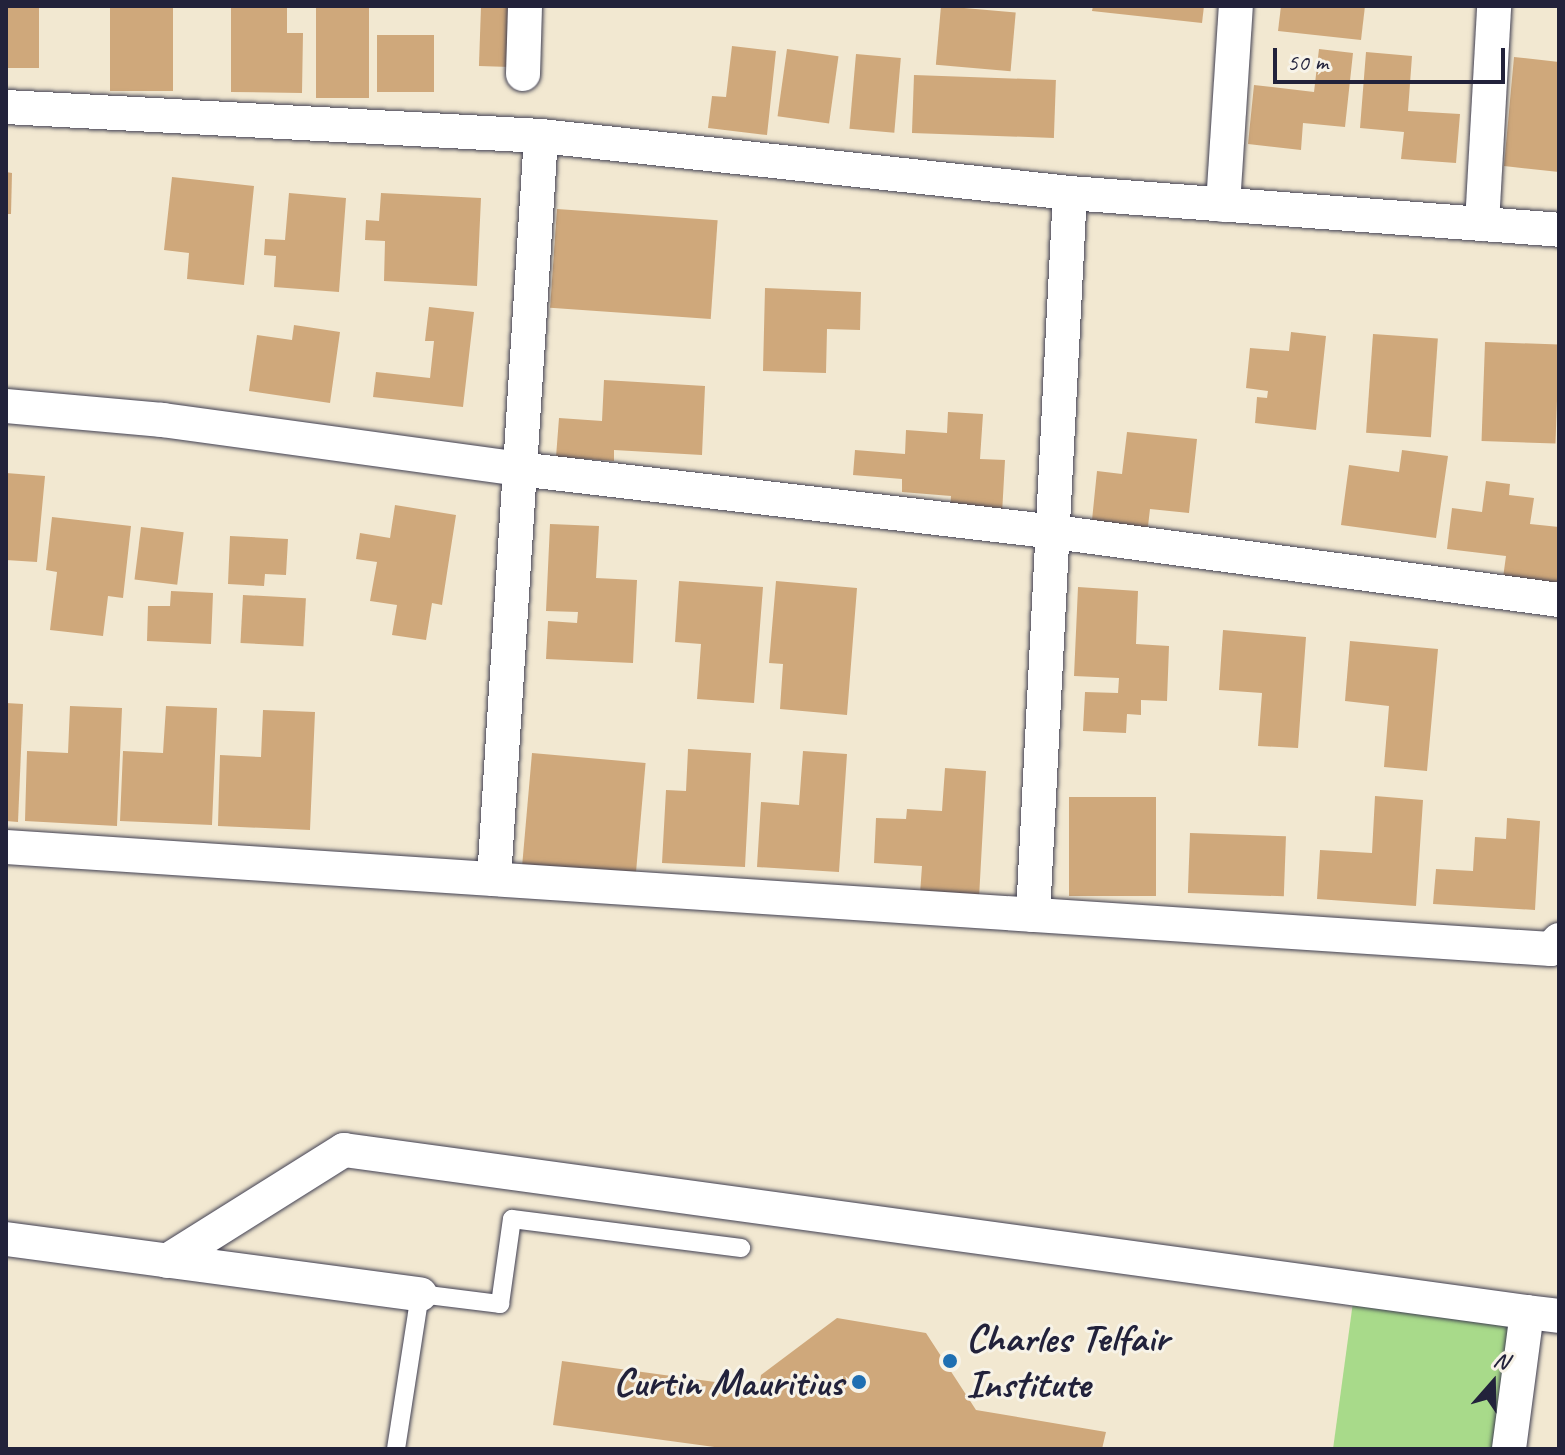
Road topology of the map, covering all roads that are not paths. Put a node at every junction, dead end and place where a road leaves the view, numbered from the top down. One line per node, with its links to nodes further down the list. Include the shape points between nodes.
1 (525, 6): 4 (street)
2 (1236, 6): 8 (street)
3 (1494, 6): 9 (street)
4 (523, 74)
5 (6, 107): 6 (street)
6 (541, 136): 7 (street); 12 (street)
7 (1070, 193): 8 (street); 13 (street)
8 (1223, 205): 9 (street)
9 (1482, 224): 10 (street)
10 (1559, 230)
11 (6, 406): 12 (street, via 162,420)
12 (519, 469): 13 (street); 16 (street)
13 (1055, 532): 14 (street); 17 (street)
14 (1559, 600)
15 (6, 847): 16 (street)
16 (494, 879): 17 (street)
17 (1033, 915): 18 (street, via 1551,949)
18 (1559, 940)
19 (6, 1239): 21 (street)
20 (741, 1248): 22 (lane, via 512,1219 500,1304)
21 (167, 1261): 22 (street); 23 (street, via 344,1150)
22 (420, 1294): 24 (lane)
23 (1543, 1314): 25 (street)
24 (396, 1449)
25 (1509, 1449)

